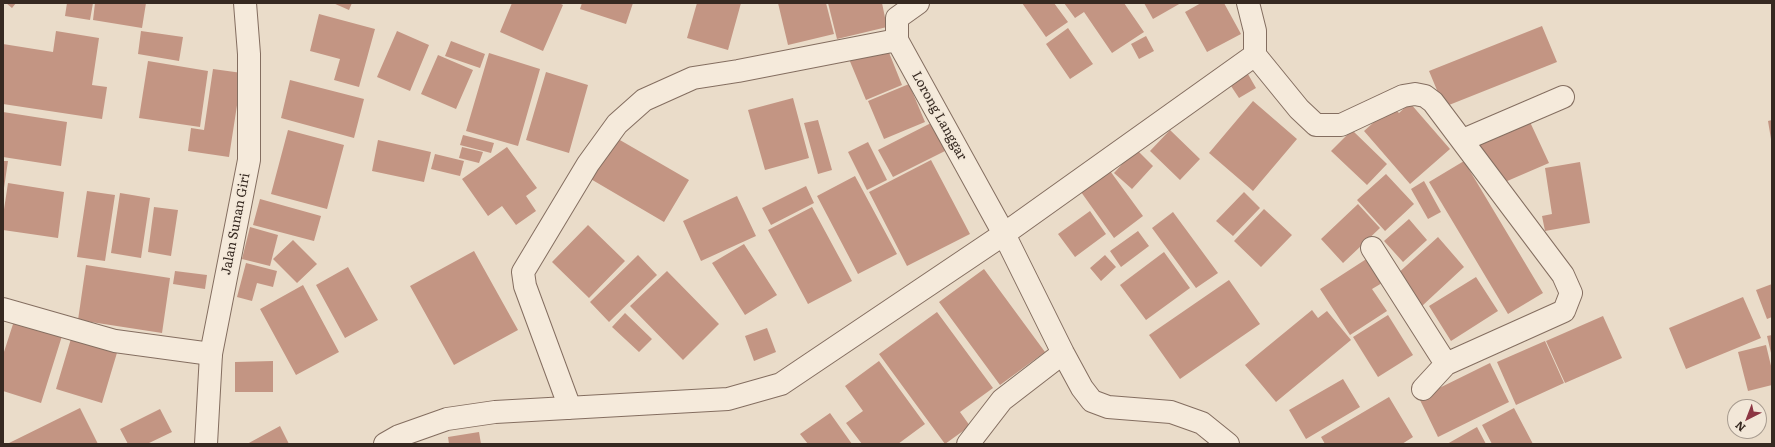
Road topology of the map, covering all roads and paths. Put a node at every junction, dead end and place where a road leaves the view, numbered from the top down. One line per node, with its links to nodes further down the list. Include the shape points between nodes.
1 (245, 3): 12 (street, Jalan Sunan Giri, via 249,54 249,160)
2 (918, 3): 4 (street, Lorong Langgar, via 897,18)
3 (1248, 3): 5 (street, via 1255,31)
4 (897, 40): 8 (street, Lorong Langgar); 15 (street, via 693,78 644,100 617,124 588,164 523,272 525,286)
5 (1255, 56): 7 (street, via 1299,109 1316,125 1342,125 1403,96 1415,94 1425,96 1434,102); 8 (street)
6 (1563, 97): 7 (street)
7 (1463, 140): 13 (street, via 1564,275 1571,293 1564,311)
8 (1004, 234): 11 (street, Lorong Langgar); 15 (street, via 781,384 728,399)
9 (1372, 248): 13 (street)
10 (3, 309): 12 (street, via 115,341)
11 (1063, 353): 18 (street, via 1002,400); 19 (street, Lorong Langgar, via 1092,401 1108,407 1171,412 1202,423)
12 (211, 354): 16 (street, Jalan Sunan Giri)
13 (1446, 364): 14 (street)
14 (1423, 389)
15 (570, 408): 17 (street, via 495,412 447,419 399,436)
16 (206, 444)
17 (385, 444)
18 (968, 444)
19 (1228, 444)

